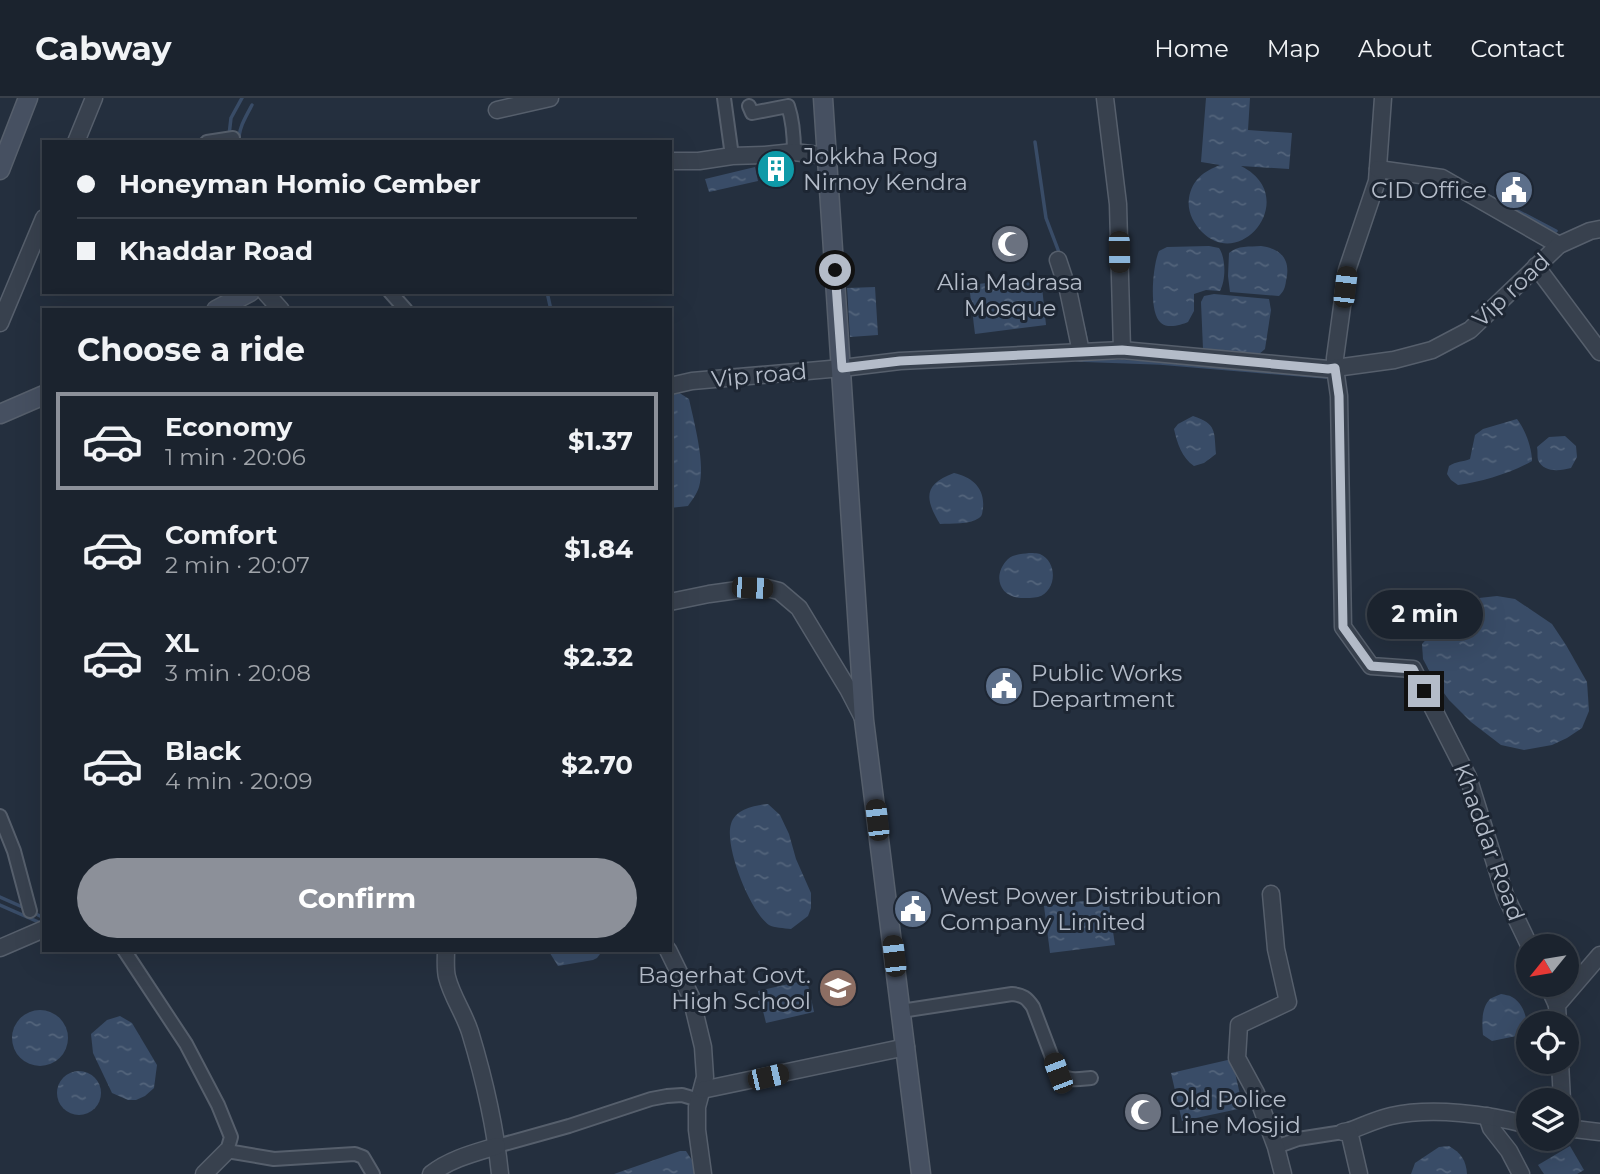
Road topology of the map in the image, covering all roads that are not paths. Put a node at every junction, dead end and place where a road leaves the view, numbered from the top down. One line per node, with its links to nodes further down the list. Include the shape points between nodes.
1 (27, 98): 18 (main road)
2 (94, 98): 11 (street)
3 (550, 98): 9 (street)
4 (724, 98): 14 (street)
5 (823, 98): 15 (main road)
6 (1105, 98): 31 (street, via 1118,204)
7 (1383, 98): 17 (street, Khaddar Road)
8 (749, 106): 13 (street, via 752,113 788,106)
9 (497, 110)
10 (233, 138): 12 (street)
11 (77, 140)
12 (220, 140)
13 (794, 152): 14 (street); 15 (street)
14 (732, 156): 16 (street)
15 (827, 156): 34 (main road)
16 (672, 161)
17 (1378, 169): 21 (street, via 1442,178); 35 (street, Khaddar Road, via 1347,270)
18 (0, 170)
19 (42, 223): 30 (street)
20 (1600, 229): 21 (street, Vip road)
21 (1559, 245): 23 (street, Vip road)
22 (1058, 260): 32 (street)
23 (1536, 267): 33 (street); 35 (street, Vip road, via 1470,330 1432,350)
24 (246, 294): 27 (main road)
25 (267, 294): 28 (street)
26 (392, 294): 29 (street)
27 (220, 308)
28 (279, 308)
29 (404, 308)
30 (0, 323)
31 (1122, 350): 32 (street, Vip road); 35 (street, Vip road)
32 (1081, 352): 34 (street, Vip road)
33 (1600, 352)
34 (842, 368): 36 (street, Vip road); 40 (main road)
35 (1335, 368): 45 (street, Khaddar Road, via 1343,627 1371,666 1413,669 1468,777 1505,895)
36 (672, 386)
37 (42, 396): 38 (main road)
38 (0, 414)
39 (672, 602): 40 (street, via 752,588 779,592 799,608)
40 (864, 720): 53 (main road)
41 (0, 816): 43 (street)
42 (1271, 894): 64 (street, via 1276,949 1288,1002 1239,1025 1237,1058)
43 (30, 911)
44 (42, 930): 46 (street)
45 (1524, 934)
46 (0, 948)
47 (125, 952): 65 (street, via 186,1044 218,1105 231,1137)
48 (446, 952): 63 (street, via 446,974 480,1064)
49 (669, 952): 57 (street, via 691,997 703,1047 705,1077)
50 (1600, 955): 52 (street)
51 (1554, 998): 52 (street)
52 (1557, 1005): 54 (street)
53 (901, 1011): 55 (main road); 56 (street, via 1021,995 1032,1007 1058,1073 1069,1080)
54 (1557, 1011)
55 (906, 1047): 57 (street); 71 (main road)
56 (1091, 1078)
57 (700, 1095): 63 (street, via 651,1099); 70 (street, via 697,1130)
58 (1487, 1116): 59 (street); 61 (street, via 1414,1112); 74 (street)
59 (1516, 1122)
60 (1579, 1130): 62 (street)
61 (1346, 1131): 64 (street); 73 (street)
62 (1600, 1132)
63 (497, 1146): 68 (street, via 460,1157); 69 (street)
64 (1276, 1147): 72 (street)
65 (227, 1151): 66 (street); 67 (street, via 274,1159 355,1154 363,1157)
66 (204, 1174)
67 (373, 1174)
68 (431, 1174)
69 (499, 1174)
70 (703, 1174)
71 (921, 1174)
72 (1283, 1174)
73 (1359, 1174)
74 (1521, 1174)

